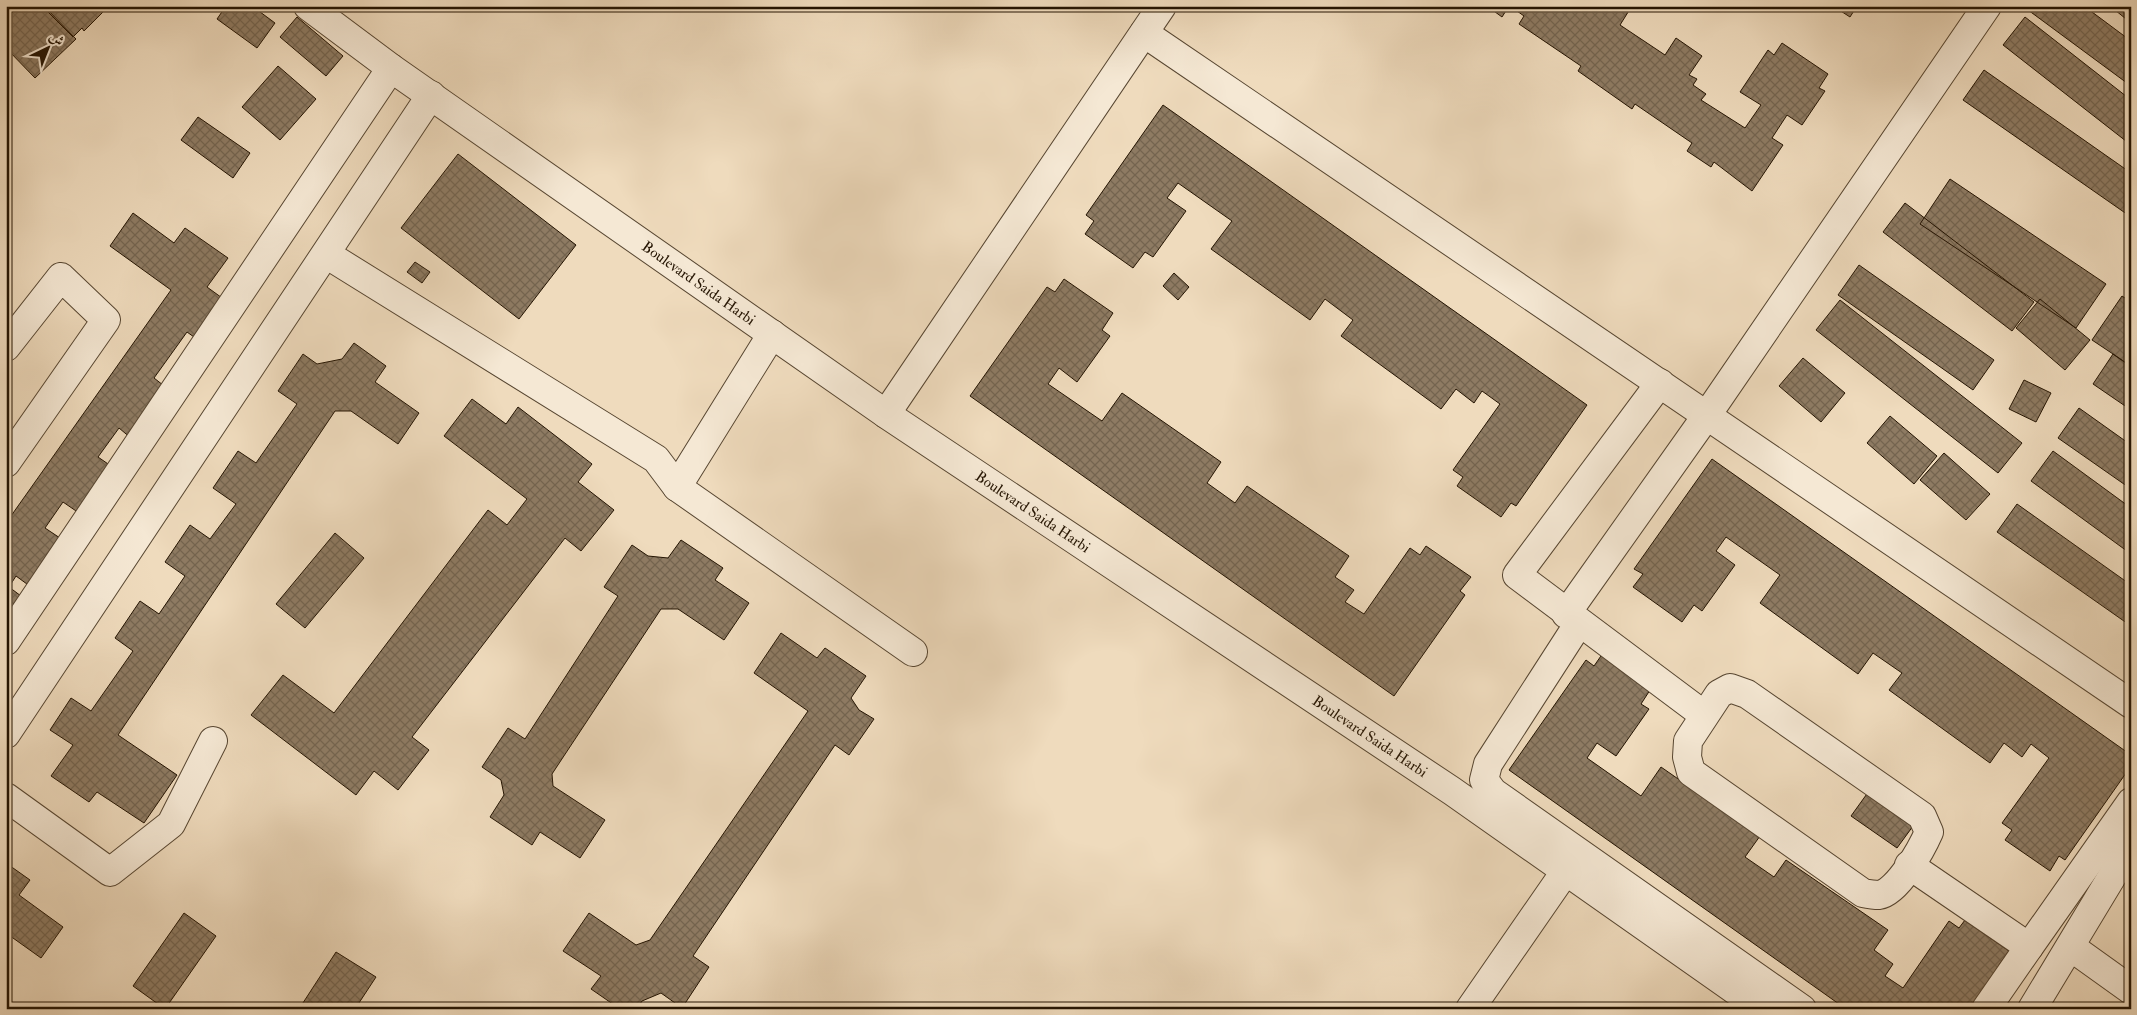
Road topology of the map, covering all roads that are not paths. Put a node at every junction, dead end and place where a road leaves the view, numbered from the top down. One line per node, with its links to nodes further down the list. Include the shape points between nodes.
1 (308, 6): 5 (street, Boulevard Saida Harbi)
2 (1162, 6): 4 (street)
3 (1987, 6): 12 (street)
4 (1144, 33): 10 (street); 11 (street)
5 (391, 68): 6 (street, Boulevard Saida Harbi); 16 (street)
6 (431, 96): 7 (street); 8 (street, Boulevard Saida Harbi)
7 (326, 254): 14 (street, via 656,459); 20 (street)
8 (772, 334): 11 (street, Boulevard Saida Harbi); 14 (street)
9 (6, 347): 13 (street, via 60,277 106,320)
10 (1660, 383): 12 (street); 15 (street, via 1517,575)
11 (886, 414): 26 (street, Boulevard Saida Harbi)
12 (1707, 415): 15 (street); 18 (street)
13 (6, 463)
14 (677, 486): 17 (street)
15 (1573, 618): 19 (street); 32 (street, via 1488,764 1484,780 1493,792)
16 (6, 641)
17 (914, 652)
18 (2131, 704)
19 (1704, 715): 25 (street, via 1719,694 1730,688 1747,694 1922,816 1929,832); 25 (street, via 1688,740 1687,757 1691,772 1864,894 1880,895 1896,886)
20 (6, 734)
21 (213, 741): 22 (street, via 171,824 110,872)
22 (6, 797)
23 (2131, 802): 27 (street)
24 (2131, 845): 28 (street)
25 (1909, 865): 27 (street)
26 (1567, 869): 30 (street); 31 (street, Boulevard Saida Harbi)
27 (2029, 947): 33 (street)
28 (2071, 948): 29 (street); 34 (street)
29 (2131, 990)
30 (1470, 1009)
31 (1762, 1009)
32 (1802, 1009)
33 (1986, 1009)
34 (2032, 1009)

